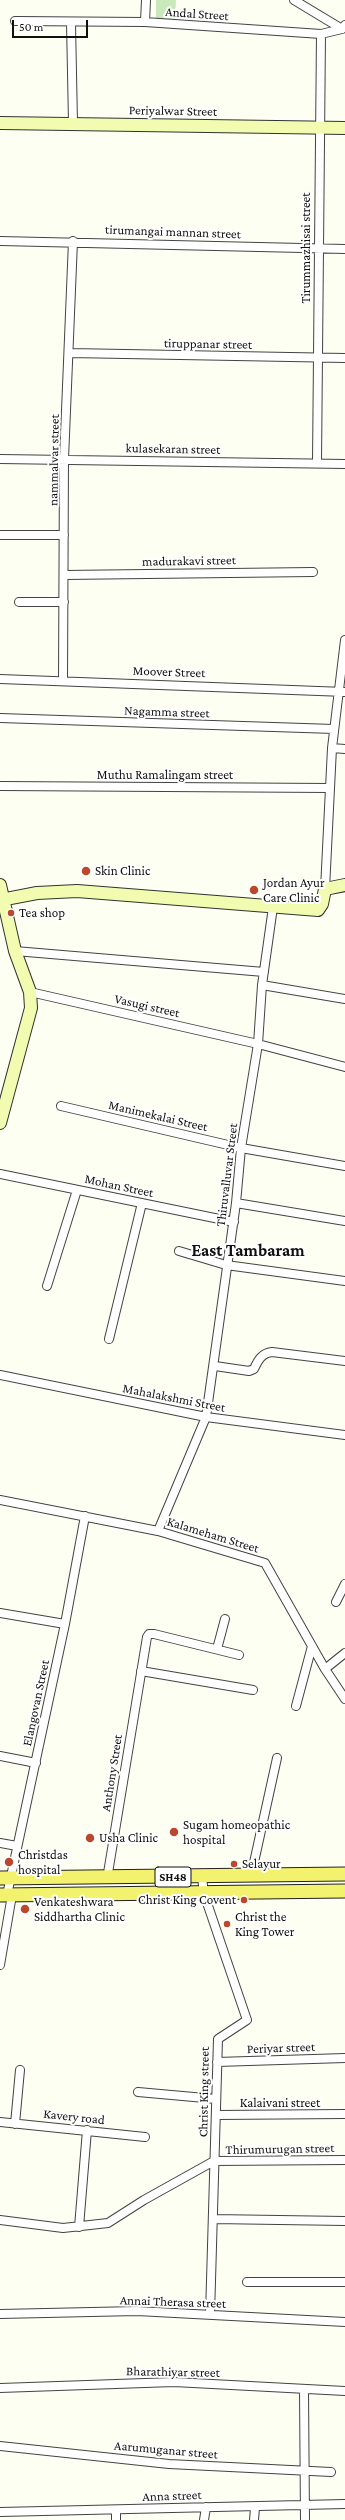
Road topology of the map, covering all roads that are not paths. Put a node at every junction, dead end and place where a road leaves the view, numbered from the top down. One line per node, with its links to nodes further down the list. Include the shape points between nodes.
1 (146, 0): 4 (street)
2 (294, 0): 6 (street)
3 (15, 21): 5 (street, Andal Street)
4 (145, 22): 5 (street, Andal Street); 7 (street, Andal Street)
5 (71, 23): 9 (street)
6 (343, 27): 7 (street, Andal Street)
7 (321, 34): 10 (street, Tirummazhisai street)
8 (0, 123): 9 (street, Periyalwar Street)
9 (73, 123): 10 (street, Periyalwar Street)
10 (319, 128): 11 (street, Periyalwar Street); 14 (street, Tirummazhisai street)
11 (345, 128)
12 (0, 241): 13 (street, tirumangai mannan street)
13 (73, 241): 14 (street, tirumangai mannan street); 16 (street, nammalvar street)
14 (317, 249): 15 (street, tirumangai mannan street); 17 (street, Tirummazhisai street)
15 (345, 249)
16 (70, 354): 17 (street, tiruppanar street); 20 (street, nammalvar street)
17 (319, 358): 18 (street, tiruppanar street); 21 (street, Tirummazhisai street)
18 (345, 358)
19 (0, 459): 20 (street, kulasekaran street)
20 (64, 460): 21 (street, kulasekaran street); 24 (street, nammalvar street)
21 (317, 462): 22 (street, kulasekaran street)
22 (345, 464)
23 (1, 535): 24 (street)
24 (64, 535): 26 (street, nammalvar street)
25 (313, 572): 26 (street, madurakavi street)
26 (64, 575): 28 (street, nammalvar street)
27 (19, 602): 28 (street)
28 (64, 602): 31 (street, nammalvar street)
29 (345, 640): 32 (street)
30 (0, 679): 31 (street, Moover Street)
31 (63, 680): 32 (street, Moover Street)
32 (341, 692): 34 (street)
33 (0, 718): 34 (street, Nagamma street)
34 (334, 730): 35 (street)
35 (332, 748): 36 (street); 38 (street)
36 (345, 749)
37 (0, 786): 38 (street, Muthu Ramalingam street)
38 (330, 788): 41 (street)
39 (0, 884): 42 (street)
40 (345, 885): 41 (street)
41 (325, 889): 43 (street, via 318,910)
42 (2, 899): 43 (street, via 37,893 76,891); 44 (street)
43 (273, 907): 45 (street, Thiruvalluvar Street)
44 (15, 951): 45 (street); 47 (street)
45 (264, 972): 46 (street, Thiruvalluvar Street)
46 (262, 985): 48 (street); 49 (street, Thiruvalluvar Street)
47 (30, 992): 49 (street, Vasugi street); 52 (street, via 31,1008 27,1027)
48 (345, 999)
49 (258, 1044): 50 (street, Vasugi street); 53 (street, Thiruvalluvar Street)
50 (345, 1067)
51 (60, 1106): 53 (street, Manimekalai Street)
52 (0, 1123)
53 (241, 1148): 54 (street, Manimekalai Street); 57 (street, Thiruvalluvar Street)
54 (345, 1166)
55 (0, 1174): 56 (street, Mohan Street)
56 (77, 1190): 58 (street, Mohan Street); 64 (street)
57 (236, 1202): 59 (street); 60 (street, Thiruvalluvar Street)
58 (142, 1203): 60 (street, Mohan Street); 65 (street)
59 (345, 1221)
60 (234, 1222): 62 (street, Thiruvalluvar Street)
61 (179, 1251): 62 (street)
62 (226, 1265): 63 (street); 67 (street, Thiruvalluvar Street)
63 (345, 1281)
64 (47, 1286)
65 (109, 1339)
66 (345, 1361): 67 (street, via 272,1352 258,1359 254,1369 249,1371)
67 (215, 1366): 69 (street, Thiruvalluvar Street)
68 (0, 1375): 69 (street, Mahalakshmi Street)
69 (206, 1418): 70 (street, Mahalakshmi Street); 73 (street, Thiruvalluvar Street)
70 (345, 1435)
71 (0, 1500): 72 (street, Kalameham Street)
72 (85, 1516): 73 (street, Kalameham Street); 78 (street, Elangovan Street)
73 (158, 1531): 79 (street, Kalameham Street, via 265,1563)
74 (345, 1584): 75 (street)
75 (336, 1602)
76 (0, 1613): 78 (street)
77 (224, 1618): 80 (street)
78 (65, 1624): 90 (street, Elangovan Street)
79 (312, 1646): 83 (street, Kalameham Street); 87 (street)
80 (217, 1649): 82 (street); 84 (street, Anthony Street, via 152,1633 147,1637)
81 (345, 1653): 83 (street)
82 (239, 1655)
83 (325, 1669): 86 (street, Kalameham Street)
84 (141, 1670): 85 (street); 97 (street, Anthony Street)
85 (253, 1690)
86 (345, 1699)
87 (296, 1706)
88 (0, 1756): 90 (street)
89 (277, 1758): 94 (street)
90 (36, 1763): 92 (street, Elangovan Street)
91 (0, 1843): 92 (street)
92 (17, 1846): 96 (street, Elangovan Street)
93 (345, 1874): 94 (main road, SH48)
94 (251, 1876): 95 (main road, SH48)
95 (202, 1877): 97 (main road, SH48); 99 (street)
96 (5, 1878): 97 (main road, SH48); 100 (street, Elangovan Street)
97 (107, 1879)
98 (345, 1891): 99 (main road, SH48)
99 (204, 1894): 100 (main road, SH48); 103 (street, Christ King street, via 247,2020 218,2039)
100 (6, 1895): 101 (street, Elangovan Street)
101 (0, 1965)
102 (345, 2058): 103 (street, Periyar street)
103 (217, 2062): 106 (street, Christ King street)
104 (20, 2070): 110 (street)
105 (138, 2092): 106 (street)
106 (216, 2099): 108 (street, Christ King street)
107 (345, 2114): 108 (street, Kalaivani street)
108 (216, 2115): 114 (street, Christ King street)
109 (0, 2122): 110 (street, Kavery road)
110 (15, 2124): 111 (street, Kavery road)
111 (88, 2130): 112 (street, Kavery road); 118 (street)
112 (145, 2137)
113 (345, 2160): 114 (street, Thirumurugan street)
114 (214, 2161): 115 (street, Christ King street); 118 (street, via 108,2223)
115 (213, 2219): 117 (street); 122 (street, Christ King street)
116 (0, 2220): 118 (street, via 63,2228)
117 (345, 2221)
118 (79, 2227)
119 (247, 2282): 120 (street)
120 (345, 2282)
121 (0, 2314): 122 (street, Annai Therasa street, via 137,2311)
122 (210, 2315): 123 (street, Annai Therasa street)
123 (345, 2322)
124 (0, 2388): 125 (street, Bharathiyar street, via 174,2382)
125 (304, 2390): 126 (street, Bharathiyar street); 128 (street)
126 (345, 2391)
127 (0, 2446): 128 (street, Aarumuganar street, via 169,2464)
128 (304, 2470): 129 (street, Aarumuganar street); 131 (street)
129 (331, 2472)
130 (345, 2504): 131 (street, Anna street)
131 (305, 2505): 133 (street, Anna street); 141 (street)
132 (206, 2507): 133 (street, Anna street); 134 (street, Anna street); 139 (street)
133 (255, 2508): 140 (street)
134 (116, 2510): 135 (street, Anna street); 138 (street)
135 (35, 2511): 136 (street, Anna street); 137 (street)
136 (0, 2512)
137 (34, 2520)
138 (116, 2520)
139 (204, 2520)
140 (254, 2520)
141 (305, 2520)

